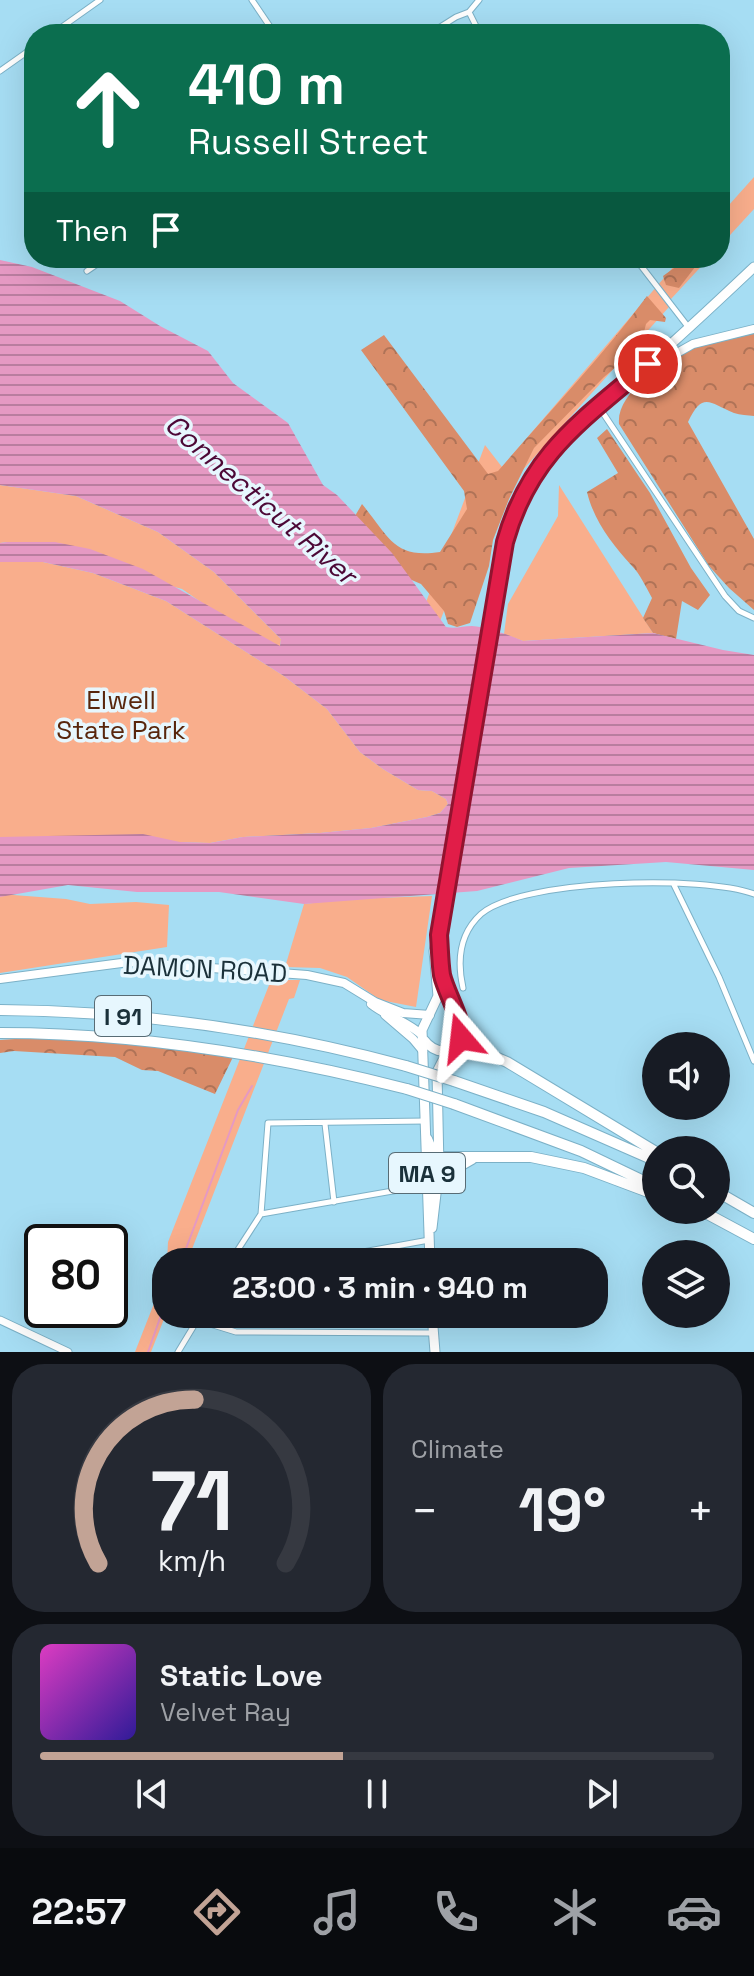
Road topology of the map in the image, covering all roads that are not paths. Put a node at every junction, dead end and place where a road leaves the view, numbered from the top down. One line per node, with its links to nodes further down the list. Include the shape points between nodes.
1 (100, 0): 5 (street)
2 (252, 0): 6 (street)
3 (479, 0): 4 (street)
4 (469, 12): 7 (street); 8 (street)
5 (66, 24)
6 (268, 24)
7 (444, 24)
8 (475, 24)
9 (24, 54): 10 (street)
10 (0, 71)
11 (754, 267): 15 (highway)
12 (91, 268): 14 (street)
13 (643, 268): 15 (street)
14 (87, 271)
15 (690, 329): 17 (highway)
16 (754, 329): 17 (main road, via 682,349)
17 (628, 382): 18 (highway)
18 (598, 406): 19 (street, via 725,596); 22 (highway, via 563,437 528,484 508,533)
19 (754, 618)
20 (674, 885): 21 (street, via 721,885); 24 (street, via 584,887 501,902 480,915 466,933 459,968); 35 (street)
21 (754, 894)
22 (439, 935): 28 (highway, via 433,959 438,996); 29 (highway, via 441,971)
23 (0, 979): 25 (main road, DAMON ROAD, via 157,962 322,977)
24 (463, 988)
25 (359, 993): 27 (main road, DAMON ROAD); 28 (main road, DAMON ROAD, via 403,1013)
26 (0, 1010): 40 (highway, I 91, bridge, via 122,1015 282,1037 454,1081 544,1112)
27 (382, 1012): 32 (main road, DAMON ROAD, via 406,1022); 34 (main road, DAMON ROAD)
28 (430, 1015): 29 (highway); 32 (highway)
29 (456, 1016): 30 (highway)
30 (462, 1028): 33 (highway); 39 (highway, via 474,1048 507,1062)
31 (0, 1033): 43 (highway, I 91, bridge, via 113,1037 276,1058 454,1104 581,1151)
32 (422, 1037): 33 (highway, via 435,1050); 34 (highway, MA 9)
33 (452, 1049): 42 (highway, MA 9, via 437,1072)
34 (423, 1051): 36 (highway, MA 9)
35 (754, 1061)
36 (427, 1121): 37 (street); 38 (highway, MA 9)
37 (325, 1124): 47 (street); 49 (street, via 268,1123)
38 (427, 1139): 42 (highway); 44 (highway, MA 9)
39 (642, 1144)
40 (642, 1155)
41 (480, 1156): 42 (highway); 44 (highway, via 455,1167); 45 (highway, via 568,1164)
42 (439, 1157): 44 (highway, MA 9)
43 (642, 1180)
44 (433, 1187): 47 (street); 54 (highway, MA 9)
45 (642, 1189)
46 (730, 1199): 48 (highway)
47 (334, 1202): 49 (street)
48 (754, 1213)
49 (261, 1214): 55 (street)
50 (723, 1224): 52 (highway)
51 (727, 1224): 52 (highway)
52 (743, 1232): 53 (highway)
53 (754, 1239)
54 (430, 1240): 56 (street); 57 (highway, MA 9)
55 (239, 1248)
56 (386, 1248)
57 (430, 1248)
58 (0, 1320): 63 (street)
59 (192, 1328): 64 (street)
60 (226, 1328): 62 (street)
61 (433, 1328): 62 (highway)
62 (433, 1333): 65 (highway)
63 (68, 1352)
64 (178, 1352)
65 (435, 1352)

